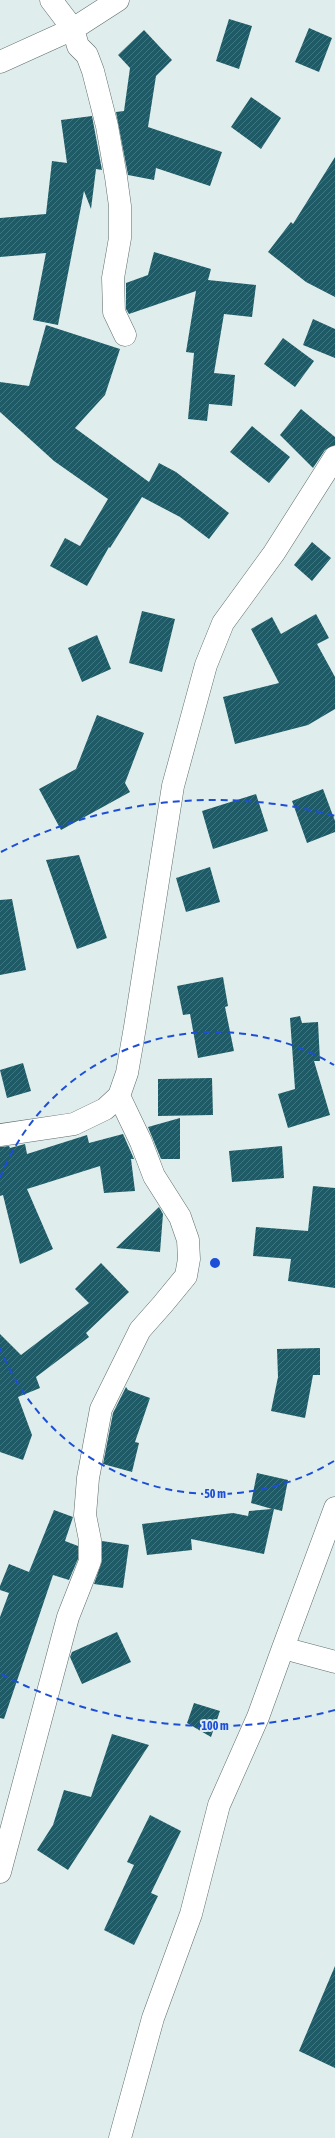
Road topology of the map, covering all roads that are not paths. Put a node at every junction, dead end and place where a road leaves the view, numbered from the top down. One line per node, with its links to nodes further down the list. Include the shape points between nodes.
1 (51, 0): 3 (street)
2 (118, 0): 3 (street)
3 (73, 29): 4 (street); 5 (street, via 78,46 87,55 93,71 116,177 120,206 120,238 113,278 114,312)
4 (0, 62)
5 (125, 335)
6 (335, 456): 7 (street, via 274,553 223,623 206,665 173,786 135,1027 127,1072)
7 (119, 1096): 8 (street, via 105,1109 74,1124); 12 (street, via 154,1176 180,1217 188,1240 189,1259 186,1276 140,1330 101,1409 88,1478 85,1515 90,1540 90,1561 68,1617)
8 (0, 1136)
9 (335, 1508): 10 (street)
10 (283, 1648): 11 (street); 13 (street, via 258,1717 219,1805 191,1914 153,2018)
11 (335, 1662)
12 (0, 1872)
13 (120, 2138)

